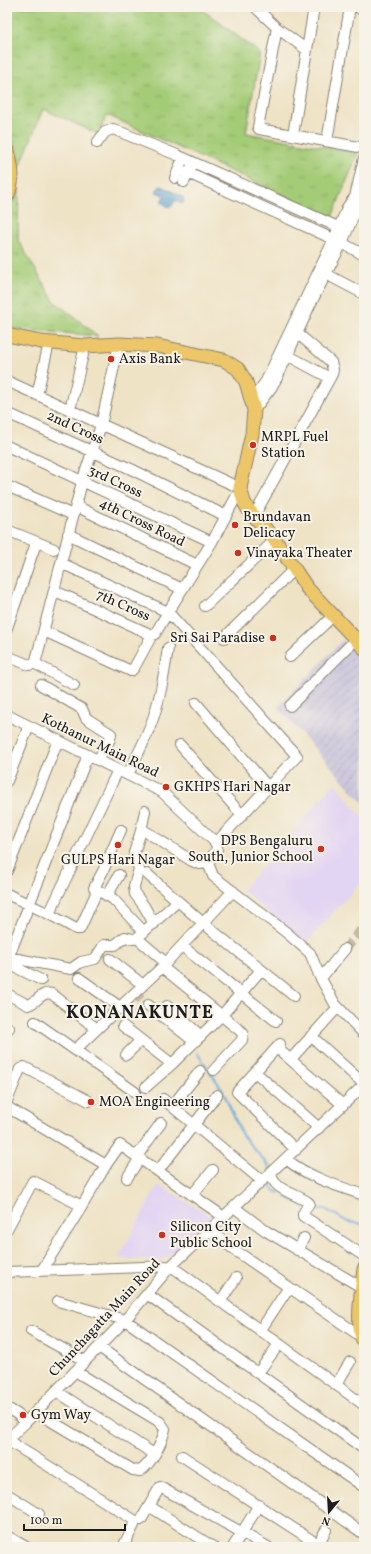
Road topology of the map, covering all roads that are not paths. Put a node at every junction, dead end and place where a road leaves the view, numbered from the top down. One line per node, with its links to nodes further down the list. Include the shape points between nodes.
1 (255, 7): 7 (street)
2 (304, 7): 5 (street)
3 (350, 7): 11 (street)
4 (358, 7): 6 (street)
5 (313, 11): 8 (street)
6 (364, 12)
7 (276, 28): 8 (street); 9 (street, via 258,127 260,130)
8 (307, 50): 9 (street)
9 (293, 135): 11 (street)
10 (98, 141): 14 (street, via 105,132 113,129)
11 (327, 141): 13 (street)
12 (7, 147): 19 (main road, via 13,174)
13 (364, 148)
14 (184, 158): 16 (street); 18 (street)
15 (364, 158): 17 (street)
16 (194, 162): 18 (street); 21 (street)
17 (362, 175): 20 (street, via 355,197)
18 (182, 176): 22 (street)
19 (7, 198)
20 (356, 210): 21 (street)
21 (343, 229): 22 (street)
22 (338, 241): 23 (street); 24 (street); 36 (street)
23 (364, 255)
24 (326, 274): 25 (street); 26 (street)
25 (364, 294)
26 (297, 333): 32 (street); 33 (street, via 331,362 333,370)
27 (7, 335): 29 (main road)
28 (7, 342): 29 (main road)
29 (45, 342): 31 (main road); 35 (street)
30 (119, 344): 31 (main road); 36 (main road, via 157,346 224,360 238,369 246,382); 39 (street)
31 (85, 346): 37 (street)
32 (287, 355): 33 (street); 36 (street, via 271,388)
33 (330, 378): 47 (street)
34 (7, 381): 35 (street)
35 (37, 395): 37 (street)
36 (253, 405): 44 (main road, via 252,434)
37 (70, 410): 39 (street)
38 (7, 413): 41 (street, 2nd Cross)
39 (101, 425): 41 (street); 44 (street)
40 (7, 446): 42 (street, 3rd Cross)
41 (92, 452): 42 (street); 46 (street, 2nd Cross)
42 (82, 482): 45 (street); 51 (street, 3rd Cross)
43 (7, 486): 45 (street, 4th Cross Road)
44 (241, 490): 46 (street, 7th Cross); 47 (main road, via 244,502)
45 (74, 511): 49 (street); 55 (street, 4th Cross Road)
46 (226, 516): 51 (street, 7th Cross)
47 (254, 516): 50 (main road)
48 (7, 530): 52 (street)
49 (68, 534): 54 (street); 57 (street)
50 (275, 540): 56 (main road); 59 (street)
51 (212, 542): 55 (street, 7th Cross)
52 (36, 543): 53 (street); 62 (street)
53 (54, 549)
54 (61, 564): 58 (street); 60 (street)
55 (197, 565): 57 (street, 7th Cross)
56 (294, 569): 61 (main road, via 307,588); 65 (street)
57 (182, 590): 60 (street, 7th Cross)
58 (55, 591): 63 (street); 64 (street, 7th Cross)
59 (205, 606)
60 (168, 612): 64 (street, 7th Cross); 84 (street, via 296,754 297,756)
61 (333, 616): 66 (main road); 69 (street)
62 (7, 628)
63 (44, 631): 64 (street, via 131,671); 70 (street)
64 (152, 635)
65 (224, 638)
66 (359, 644): 74 (street)
67 (168, 648): 82 (street, via 152,723)
68 (7, 656): 70 (street, via 29,665)
69 (290, 657)
70 (34, 663): 72 (street)
71 (41, 685): 80 (street, via 82,709 86,718 111,734)
72 (74, 685)
73 (196, 703): 84 (street)
74 (290, 706)
75 (7, 715): 76 (street, Kothanur Main Road)
76 (29, 726): 77 (street, Kothanur Main Road); 83 (street)
77 (58, 740): 79 (street, Kothanur Main Road); 91 (street)
78 (180, 745): 86 (street)
79 (88, 755): 80 (street, Kothanur Main Road); 99 (street)
80 (98, 760): 81 (street, Kothanur Main Road)
81 (118, 770): 82 (street, Kothanur Main Road); 100 (street)
82 (128, 775): 89 (street, Kothanur Main Road, via 162,792)
83 (7, 782)
84 (268, 787): 86 (street)
85 (145, 810): 88 (street)
86 (242, 815): 89 (street)
87 (122, 830): 94 (street, via 94,887)
88 (141, 831): 90 (street, via 145,831 192,861 199,864); 102 (street, via 134,852 138,869 134,886 138,899)
89 (216, 843): 90 (street, via 217,849)
90 (208, 863): 95 (street, via 213,876)
91 (7, 870)
92 (148, 874): 98 (street)
93 (119, 875): 97 (street)
94 (97, 891): 97 (street); 100 (street, via 80,929)
95 (233, 891): 101 (street); 111 (street, via 310,953)
96 (7, 894): 99 (street)
97 (107, 896): 103 (street, via 126,912)
98 (178, 901): 101 (street); 102 (street)
99 (30, 904): 100 (street); 107 (street)
100 (49, 914)
101 (203, 923): 104 (street); 109 (street)
102 (154, 924): 103 (street)
103 (141, 935): 107 (street, via 133,939 125,937 115,945 104,945 95,959 81,962 69,970); 108 (street)
104 (182, 946): 108 (street); 114 (street)
105 (345, 949): 111 (street)
106 (110, 959): 113 (street)
107 (7, 960): 112 (street)
108 (164, 965): 113 (street); 121 (street)
109 (261, 970): 114 (street); 116 (street)
110 (79, 978): 118 (street)
111 (321, 978): 120 (street)
112 (41, 980)
113 (143, 985): 118 (street)
114 (242, 993): 121 (street); 122 (street)
115 (7, 994): 125 (street, via 28,1005 48,992)
116 (294, 996)
117 (148, 1005): 128 (street)
118 (120, 1006): 125 (street)
119 (167, 1006): 128 (street)
120 (338, 1007): 126 (street); 127 (street)
121 (222, 1015): 128 (street); 134 (street, via 243,1033 243,1036)
122 (276, 1021)
123 (35, 1022): 130 (street)
124 (123, 1026): 129 (street)
125 (97, 1029): 130 (street)
126 (364, 1034)
127 (311, 1036): 132 (street); 137 (street)
128 (198, 1039): 133 (street)
129 (140, 1040): 131 (street); 133 (street)
130 (74, 1050): 139 (street)
131 (126, 1056)
132 (291, 1059): 136 (street, via 279,1046); 144 (street)
133 (172, 1064): 138 (street)
134 (214, 1070)
135 (200, 1071): 145 (street)
136 (255, 1072): 149 (street); 150 (street, via 237,1094)
137 (364, 1085): 144 (street, Chunchagatta Main Road)
138 (146, 1087)
139 (136, 1092)
140 (217, 1095): 148 (street)
141 (163, 1099): 145 (street)
142 (7, 1100): 143 (street, via 20,1069 24,1067)
143 (89, 1101)
144 (342, 1105): 149 (street, Chunchagatta Main Road)
145 (172, 1106): 148 (street)
146 (7, 1107): 153 (street)
147 (161, 1123): 151 (street)
148 (194, 1124): 155 (street); 156 (street)
149 (319, 1128): 150 (street, Chunchagatta Main Road)
150 (296, 1150): 152 (street, Chunchagatta Main Road)
151 (139, 1157): 153 (street, via 120,1146); 155 (street); 157 (street)
152 (286, 1159): 156 (street, Chunchagatta Main Road); 159 (street, via 319,1178)
153 (106, 1165): 160 (street)
154 (213, 1170): 158 (street)
155 (158, 1171): 158 (street)
156 (268, 1176): 161 (street, Chunchagatta Main Road); 167 (street, via 279,1186 308,1202 303,1216)
157 (127, 1178)
158 (192, 1195): 162 (street)
159 (364, 1195)
160 (82, 1206): 163 (street, via 33,1181); 170 (street)
161 (235, 1208): 162 (street, Chunchagatta Main Road); 166 (street)
162 (224, 1217): 164 (street, Chunchagatta Main Road)
163 (7, 1229)
164 (210, 1231): 168 (street, Chunchagatta Main Road); 173 (street)
165 (304, 1238): 166 (street)
166 (297, 1250): 174 (street)
167 (364, 1256)
168 (171, 1266): 170 (street); 175 (street, Chunchagatta Main Road); 177 (street)
169 (364, 1269): 174 (main road)
170 (42, 1270): 171 (street)
171 (7, 1272)
172 (236, 1278): 177 (street)
173 (289, 1287): 180 (street); 181 (street)
174 (362, 1287): 181 (main road, via 360,1327)
175 (148, 1294): 178 (street, Chunchagatta Main Road); 187 (street)
176 (58, 1301): 178 (street)
177 (220, 1302): 180 (street)
178 (125, 1320): 183 (street, Chunchagatta Main Road); 198 (street)
179 (32, 1331): 184 (street)
180 (260, 1331): 182 (street)
181 (363, 1340)
182 (279, 1344): 187 (street); 188 (street)
183 (99, 1347): 184 (street, Chunchagatta Main Road); 206 (street)
184 (85, 1361): 186 (street, Chunchagatta Main Road)
185 (350, 1362): 188 (street)
186 (75, 1371): 189 (street, Chunchagatta Main Road); 196 (street, via 160,1422 165,1429 164,1436)
187 (258, 1373): 195 (street)
188 (336, 1385): 190 (street)
189 (56, 1391): 192 (street, Chunchagatta Main Road); 196 (street)
190 (363, 1402)
191 (7, 1408): 193 (street)
192 (36, 1412): 193 (street, Chunchagatta Main Road); 196 (street, via 133,1470 140,1471 146,1467)
193 (26, 1422): 194 (street, Chunchagatta Main Road)
194 (7, 1440): 210 (street, via 134,1520)
195 (364, 1449)
196 (154, 1454)
197 (182, 1456): 200 (street)
198 (363, 1484)
199 (7, 1494): 202 (street)
200 (259, 1504): 205 (street); 208 (street, via 316,1542)
201 (149, 1506): 203 (street); 205 (street, via 160,1487); 211 (street)
202 (39, 1514)
203 (140, 1520)
204 (326, 1530): 208 (street)
205 (242, 1531): 212 (street); 213 (street)
206 (364, 1534)
207 (7, 1536): 209 (street)
208 (317, 1546)
209 (26, 1547)
210 (123, 1547)
211 (213, 1547)
212 (234, 1547)
213 (268, 1547)

